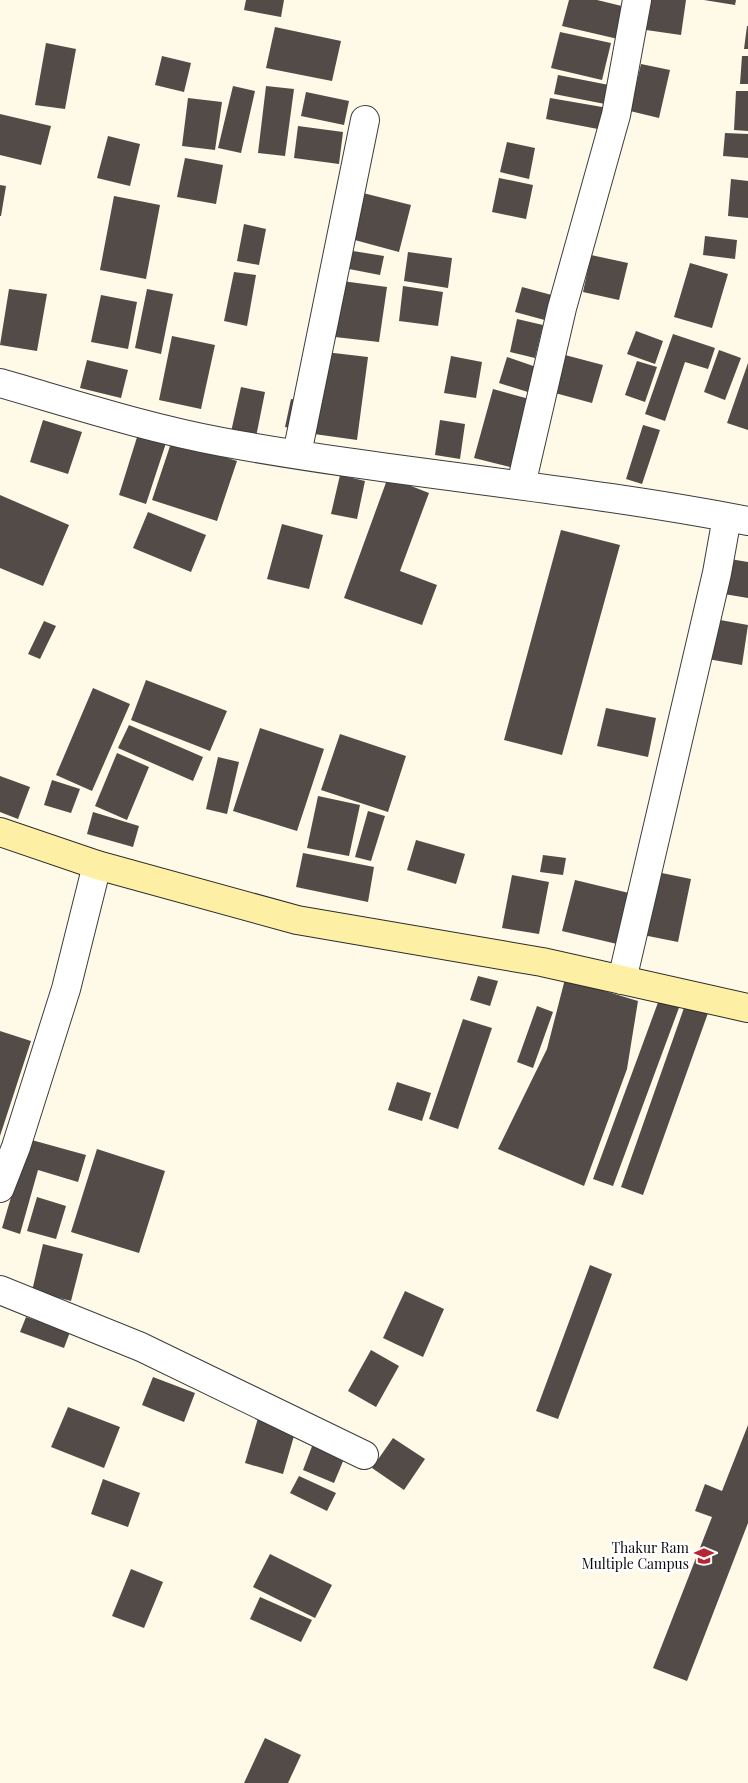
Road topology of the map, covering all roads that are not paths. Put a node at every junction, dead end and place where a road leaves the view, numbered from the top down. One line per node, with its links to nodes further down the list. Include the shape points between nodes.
1 (637, 0): 5 (street, via 616,115 562,308)
2 (365, 120): 4 (street)
3 (0, 383): 4 (street, via 220,442)
4 (297, 454): 5 (street)
5 (521, 485): 6 (street)
6 (738, 519): 9 (street, via 717,573)
7 (0, 832): 8 (street)
8 (97, 865): 9 (street, via 297,920 542,962); 11 (street, via 66,989)
9 (622, 980): 10 (street)
10 (748, 1008)
11 (0, 1188)
12 (0, 1290): 13 (street, via 141,1346)
13 (364, 1455)

